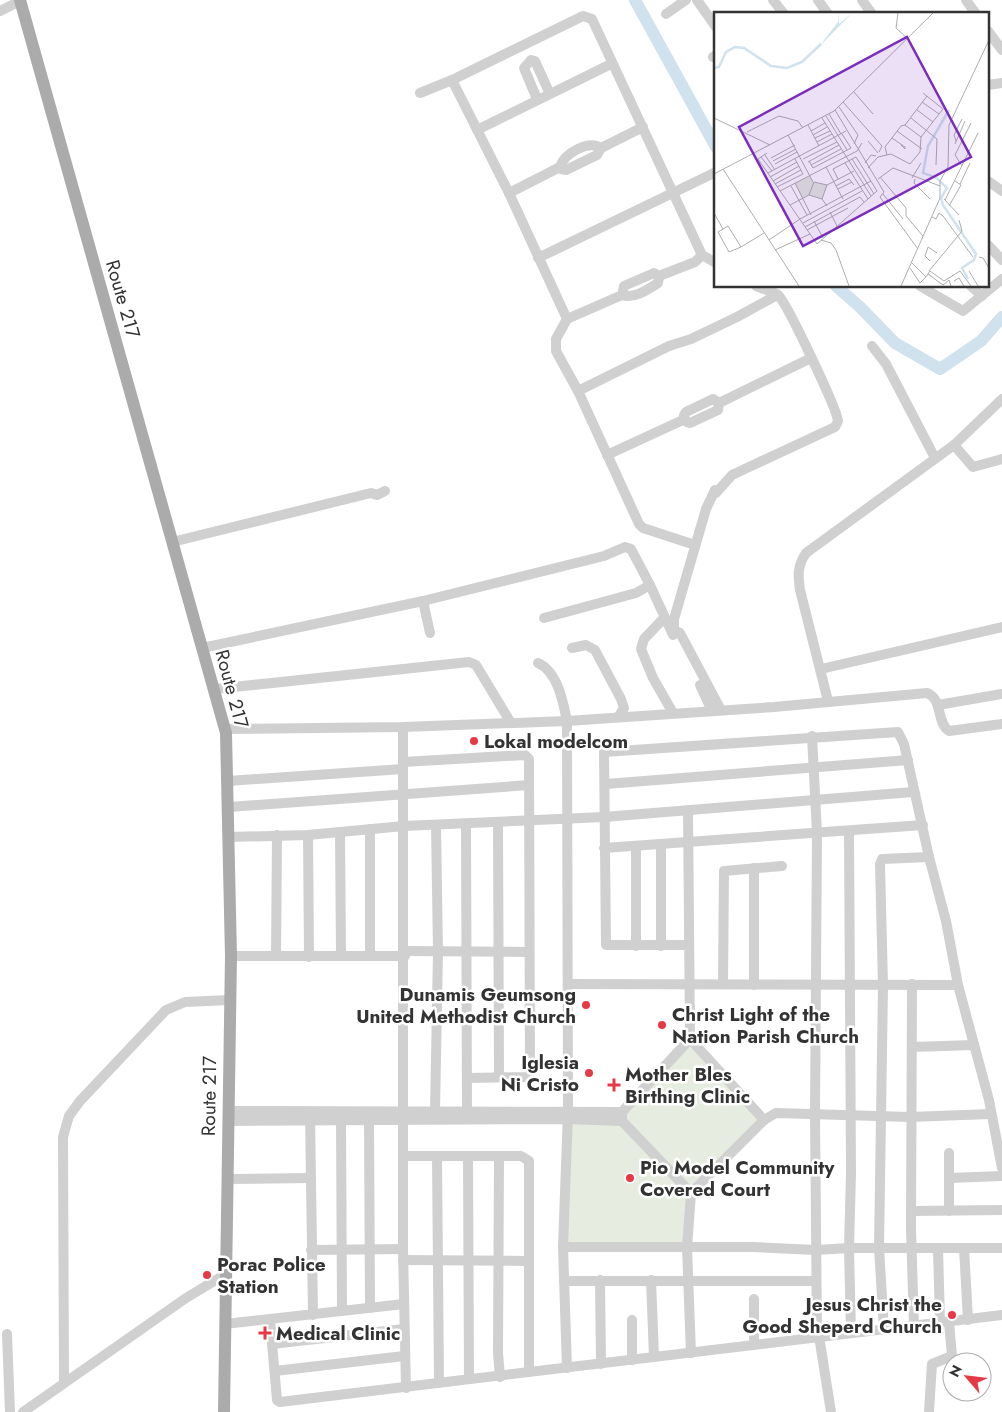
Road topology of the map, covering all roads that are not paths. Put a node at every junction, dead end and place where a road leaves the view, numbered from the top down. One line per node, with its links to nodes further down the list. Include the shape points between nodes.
1 (686, 0): 13 (street)
2 (697, 0): 14 (street)
3 (774, 0): 9 (street)
4 (818, 0): 10 (street)
5 (862, 0): 11 (street)
6 (966, 0): 12 (street)
7 (20, 1): 8 (street); 50 (main road, Route 217)
8 (0, 11)
9 (780, 12)
10 (827, 12)
11 (871, 12)
12 (975, 12)
13 (666, 14)
14 (714, 24)
15 (990, 34): 16 (street)
16 (1002, 50)
17 (611, 64): 18 (street, via 592,19 583,16); 20 (street); 22 (street)
18 (452, 80): 19 (street); 23 (street)
19 (420, 92)
20 (549, 92): 21 (street); 21 (street, via 535,61 531,60 524,68)
21 (537, 99): 23 (street)
22 (643, 127): 27 (street, via 600,148 588,144 565,157 560,167); 28 (street)
23 (477, 130): 27 (street)
24 (714, 173): 28 (street)
25 (990, 182): 26 (street)
26 (1002, 191)
27 (508, 192): 31 (street)
28 (673, 192): 30 (street); 31 (street)
29 (990, 247): 32 (street)
30 (702, 255): 33 (street); 40 (street, via 695,262 659,276 658,283 648,289 630,297 622,295)
31 (538, 258): 40 (street)
32 (1002, 260)
33 (714, 262)
34 (761, 288): 38 (street)
35 (923, 288): 39 (street, via 960,311 967,310)
36 (972, 288): 39 (street)
37 (989, 288): 39 (street)
38 (778, 295): 42 (street); 43 (street)
39 (982, 296)
40 (567, 319): 43 (street, via 556,339 556,350)
41 (872, 346): 47 (street, via 886,364)
42 (810, 358): 46 (street, via 719,403 718,410 690,423 684,419); 51 (street, via 838,415 835,427 728,479 716,493 715,490)
43 (578, 391): 46 (street)
44 (1002, 400): 45 (street)
45 (954, 445): 47 (street); 48 (street, via 973,467)
46 (607, 454): 51 (street, via 642,528)
47 (935, 458): 61 (street, via 806,553 800,562 797,574 800,590)
48 (1002, 459)
49 (385, 491): 50 (street)
50 (172, 542): 58 (main road, Route 217)
51 (695, 545): 66 (street, via 677,610 682,628 680,633)
52 (650, 585): 53 (street, via 631,549 625,547 604,556); 54 (street, via 636,593); 55 (street)
53 (423, 601): 57 (street); 58 (street)
54 (544, 618)
55 (664, 618): 66 (street); 67 (street, via 644,639 641,649 653,678)
56 (1002, 627): 61 (street)
57 (430, 633)
58 (202, 648): 62 (main road, Route 217)
59 (572, 648): 68 (street, via 586,645 595,650 621,699 624,708)
60 (538, 663): 69 (street, via 550,670)
61 (821, 669): 64 (street)
62 (215, 689): 70 (street, via 469,662 476,665); 73 (main road, Route 217)
63 (1002, 694): 65 (street)
64 (828, 701): 65 (street, via 927,693); 66 (street)
65 (938, 705): 71 (street, via 944,726 949,731)
66 (716, 711): 67 (street)
67 (674, 713): 68 (street)
68 (619, 716): 69 (street)
69 (567, 721): 70 (street); 87 (street)
70 (511, 723): 72 (street)
71 (1002, 724)
72 (404, 727): 73 (street); 76 (street)
73 (225, 729): 78 (main road, Route 217)
74 (812, 736): 75 (street, via 898,732); 77 (street); 79 (street, via 604,752)
75 (908, 760): 77 (street); 81 (street)
76 (403, 766): 78 (street); 80 (street, via 525,755 529,759); 82 (street)
77 (815, 766): 79 (street); 83 (street)
78 (228, 781): 84 (main road, Route 217)
79 (606, 784): 86 (street)
80 (529, 785): 82 (street); 88 (street)
81 (914, 792): 83 (street); 91 (street)
82 (403, 795): 84 (street); 92 (street)
83 (817, 800): 85 (street); 97 (street)
84 (229, 807): 100 (main road, Route 217)
85 (688, 810): 86 (street); 101 (street)
86 (604, 817): 87 (street); 103 (street)
87 (567, 819): 88 (street); 121 (street)
88 (528, 820): 89 (street); 114 (street)
89 (498, 822): 90 (street); 113 (street)
90 (466, 824): 93 (street); 111 (street)
91 (923, 825): 96 (street); 105 (street)
92 (404, 826): 93 (street); 94 (street); 115 (street)
93 (436, 826): 112 (street)
94 (370, 829): 95 (street); 119 (street)
95 (340, 832): 98 (street); 118 (street)
96 (849, 832): 97 (street); 124 (street)
97 (817, 833): 101 (street); 127 (street)
98 (308, 835): 99 (street); 120 (street)
99 (276, 836): 100 (street); 117 (street)
100 (230, 837): 116 (main road, Route 217)
101 (690, 842): 102 (street); 108 (street)
102 (660, 845): 104 (street); 110 (street)
103 (604, 848): 104 (street); 109 (street, via 606,943)
104 (636, 848): 109 (street)
105 (929, 857): 128 (street, via 882,860 880,864); 129 (street, via 946,920)
106 (782, 866): 107 (street)
107 (754, 868): 123 (street, via 724,871); 126 (street)
108 (689, 945): 110 (street); 122 (street)
109 (636, 946): 110 (street)
110 (661, 946)
111 (468, 951): 112 (street); 113 (street); 135 (street)
112 (438, 952): 115 (street); 136 (street)
113 (499, 952): 114 (street); 134 (street)
114 (529, 952): 134 (street, via 530,1076)
115 (405, 954): 119 (street); 142 (street)
116 (230, 956): 117 (street); 130 (main road, Route 217)
117 (276, 956): 120 (street)
118 (341, 956): 119 (street); 120 (street)
119 (370, 956)
120 (309, 957)
121 (568, 984): 122 (street); 143 (street)
122 (688, 984): 123 (street); 131 (street)
123 (723, 984): 126 (street)
124 (850, 984): 127 (street); 128 (street); 139 (street)
125 (912, 984): 128 (street); 129 (street); 133 (street)
126 (754, 985): 127 (street)
127 (816, 985): 138 (street)
128 (883, 985): 144 (street)
129 (958, 985): 132 (street)
130 (229, 1000): 145 (main road, Route 217); 218 (street, via 184,1002 166,1010 69,1116 63,1137 62,1184)
131 (690, 1039): 146 (street); 150 (street)
132 (974, 1045): 133 (street); 140 (street)
133 (912, 1047): 147 (street)
134 (499, 1077): 135 (street)
135 (468, 1078): 137 (street)
136 (435, 1111): 137 (street); 142 (street)
137 (467, 1112): 143 (street)
138 (815, 1114): 139 (street); 150 (street, via 776,1113); 177 (street)
139 (850, 1114): 144 (street); 167 (street)
140 (990, 1114): 147 (street); 156 (street)
141 (310, 1115): 142 (street); 145 (street); 148 (street); 158 (street)
142 (403, 1115): 143 (street, via 515,1121); 149 (street); 152 (street)
143 (567, 1115): 146 (street); 165 (street)
144 (882, 1115): 147 (street); 168 (street)
145 (228, 1116): 160 (main road, Route 217)
146 (622, 1116): 161 (street)
147 (910, 1116): 163 (street)
148 (341, 1119): 149 (street); 173 (street)
149 (369, 1120): 174 (street)
150 (764, 1120): 161 (street)
151 (949, 1153): 159 (street)
152 (404, 1156): 153 (street); 175 (street)
153 (436, 1156): 154 (street); 179 (street)
154 (468, 1156): 155 (street); 180 (street)
155 (499, 1156): 181 (street); 182 (street, via 522,1156 530,1162)
156 (1002, 1168)
157 (1002, 1176): 159 (street)
158 (310, 1178): 160 (street); 176 (street)
159 (949, 1178): 164 (street)
160 (227, 1179): 183 (main road, Route 217)
161 (691, 1193): 166 (street)
162 (1002, 1210): 164 (street)
163 (911, 1211): 164 (street); 169 (street)
164 (949, 1211)
165 (563, 1247): 166 (street); 187 (street)
166 (687, 1248): 177 (street); 188 (street)
167 (849, 1248): 168 (street); 177 (street); 203 (street)
168 (879, 1248): 169 (street); 202 (street)
169 (911, 1248): 170 (street); 200 (street)
170 (938, 1248): 171 (street); 198 (street)
171 (964, 1248): 172 (street); 197 (street)
172 (1002, 1248)
173 (342, 1249): 174 (street); 176 (street); 192 (street)
174 (370, 1249): 175 (street); 191 (street)
175 (403, 1249): 178 (street)
176 (312, 1250): 193 (street)
177 (816, 1250): 186 (street)
178 (403, 1260): 179 (street); 190 (street)
179 (436, 1260): 180 (street); 219 (street)
180 (468, 1260): 181 (street); 217 (street)
181 (499, 1261): 182 (street); 216 (street)
182 (528, 1261): 215 (street)
183 (226, 1274): 199 (main road, Route 217); 218 (street)
184 (600, 1280): 185 (street); 187 (street); 212 (street)
185 (651, 1280): 188 (street); 210 (street)
186 (815, 1280): 188 (street); 205 (street)
187 (564, 1281): 213 (street)
188 (689, 1282): 208 (street)
189 (754, 1299): 207 (street)
190 (404, 1304): 191 (street); 201 (street)
191 (370, 1308): 192 (street)
192 (342, 1311): 193 (street)
193 (313, 1315): 195 (street)
194 (1002, 1315): 197 (street)
195 (270, 1320): 199 (street); 206 (street)
196 (632, 1320): 211 (street)
197 (968, 1320): 198 (street)
198 (945, 1322): 200 (street); 225 (street, via 952,1356 932,1364)
199 (225, 1324): 223 (main road, Route 217)
200 (914, 1327): 202 (street)
201 (404, 1329): 206 (street); 209 (street)
202 (884, 1329): 203 (street)
203 (851, 1333): 205 (street)
204 (7, 1334): 221 (street)
205 (818, 1336): 207 (street); 224 (street)
206 (272, 1344): 214 (street)
207 (754, 1344): 208 (street)
208 (691, 1352): 210 (street)
209 (404, 1356): 214 (street); 220 (street)
210 (654, 1357): 211 (street)
211 (632, 1360): 212 (street)
212 (601, 1364): 213 (street)
213 (567, 1368): 215 (street)
214 (274, 1372): 220 (street, via 277,1400 280,1402)
215 (529, 1372): 216 (street)
216 (500, 1377): 217 (street)
217 (469, 1379): 219 (street)
218 (64, 1383): 222 (street)
219 (439, 1384): 220 (street)
220 (406, 1388)
221 (10, 1412)
222 (24, 1412)
223 (224, 1412)
224 (831, 1412)
225 (929, 1412)

